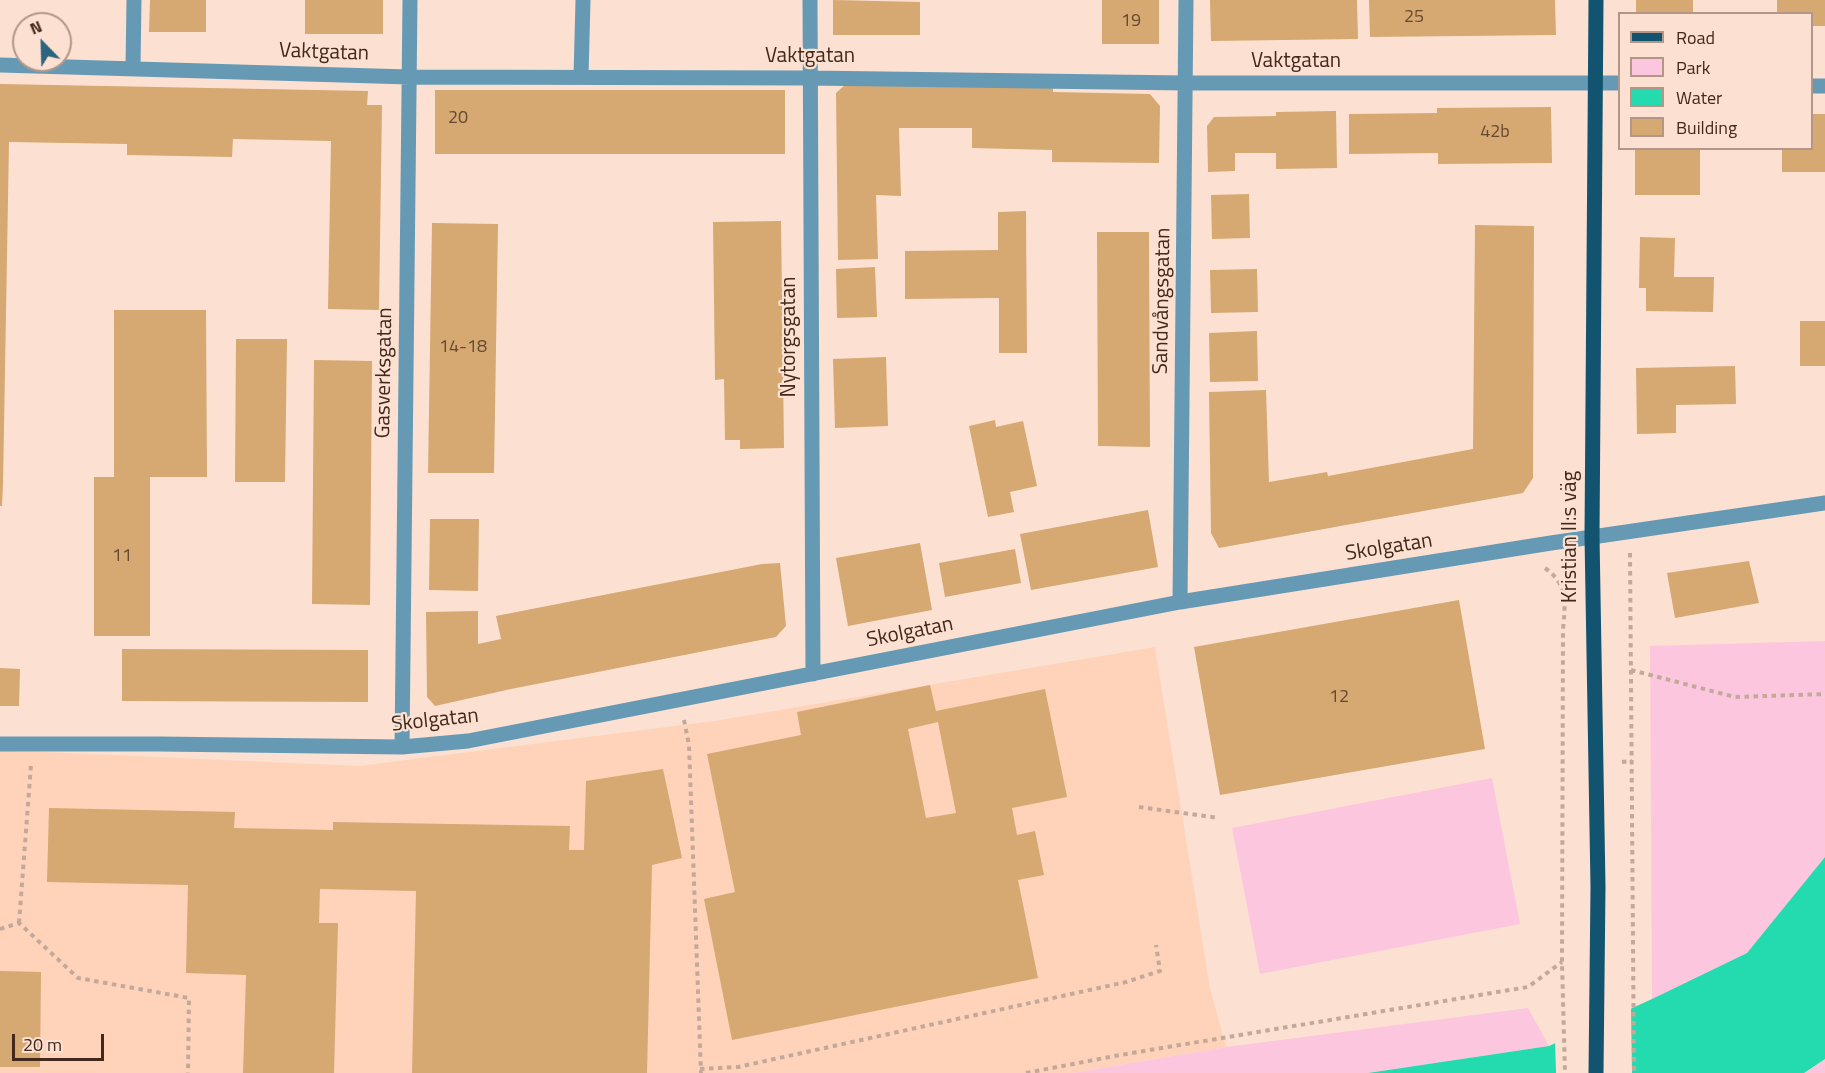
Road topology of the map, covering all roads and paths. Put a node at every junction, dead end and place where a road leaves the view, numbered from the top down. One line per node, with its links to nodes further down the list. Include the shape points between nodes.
1 (134, 0): 8 (street)
2 (410, 0): 9 (street, Gasverksgatan)
3 (583, 0): 10 (street)
4 (810, 0): 11 (street, Nytorgsgatan)
5 (1186, 0): 12 (street, Sandvångsgatan)
6 (1596, 0): 14 (main road, Kristian II:s väg)
7 (0, 65): 8 (street, Vaktgatan)
8 (133, 68): 9 (street, Vaktgatan)
9 (409, 77): 10 (street, Vaktgatan); 26 (street, Gasverksgatan)
10 (581, 77): 11 (street, Vaktgatan)
11 (809, 78): 12 (street, Vaktgatan); 21 (street, Nytorgsgatan)
12 (1186, 83): 14 (street, Vaktgatan); 19 (street, Sandvångsgatan)
13 (1618, 83): 14 (street, Vaktgatan)
14 (1596, 84): 17 (main road, Kristian II:s väg)
15 (1825, 503): 16 (street, Skolgatan)
16 (1630, 531): 17 (street, Skolgatan); 20 (path)
17 (1592, 537): 18 (street, Skolgatan); 41 (main road, Kristian II:s väg, via 1598,887)
18 (1540, 545): 19 (street, Skolgatan); 28 (path, via 1542,565 1559,580 1565,602)
19 (1180, 602): 21 (street, Skolgatan)
20 (1631, 670): 22 (path, via 1735,697); 29 (path)
21 (813, 674): 23 (street, Skolgatan)
22 (1825, 694)
23 (680, 700): 26 (street, Skolgatan, via 468,741); 37 (path, via 689,745)
24 (0, 744): 25 (street, Skolgatan)
25 (33, 744): 26 (street, Skolgatan); 33 (path)
26 (402, 747)
27 (1572, 759): 28 (path)
28 (1563, 760): 36 (path)
29 (1632, 761): 30 (path); 42 (path)
30 (1622, 762)
31 (1139, 807): 32 (path)
32 (1219, 818)
33 (19, 923): 34 (path); 38 (path, via 78,978 189,998)
34 (0, 929)
35 (1156, 945): 37 (path, via 1160,971 1126,982 738,1067)
36 (1562, 962): 39 (path, via 1528,987); 40 (path)
37 (700, 1071)
38 (188, 1073)
39 (1026, 1073)
40 (1565, 1073)
41 (1596, 1073)
42 (1634, 1073)

